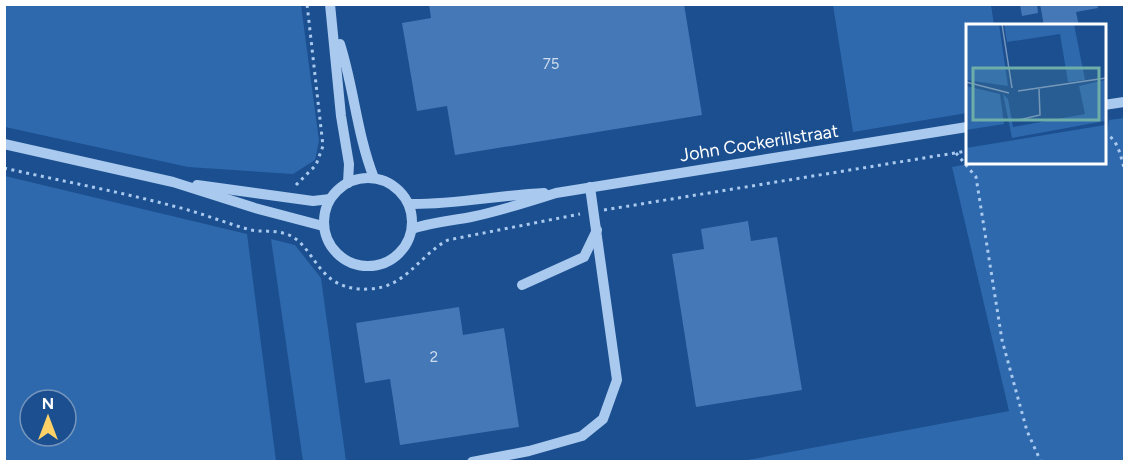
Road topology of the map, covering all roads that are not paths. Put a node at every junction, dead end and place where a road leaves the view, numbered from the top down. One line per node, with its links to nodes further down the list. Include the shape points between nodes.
1 (330, 4): 2 (street)
2 (334, 27): 7 (street, via 351,78 366,159); 9 (street)
3 (1125, 102): 4 (street)
4 (1105, 105)
5 (966, 127): 10 (street, John Cockerillstraat)
6 (4, 144): 8 (street)
7 (374, 178): 9 (street); 13 (street, via 394,187)
8 (173, 182): 12 (street, via 314,201); 14 (street)
9 (348, 183): 12 (street)
10 (590, 187): 11 (street, John Cockerillstraat); 16 (street)
11 (556, 193): 13 (street, John Cockerillstraat); 15 (street, John Cockerillstraat)
12 (330, 199): 14 (street)
13 (409, 204): 15 (street)
14 (323, 226): 15 (street, via 334,252 346,261 366,267 387,263 399,254)
15 (412, 229)
16 (597, 230): 17 (street, via 584,257); 18 (street, via 616,380 603,419 582,435)
17 (522, 285)
18 (472, 462)

